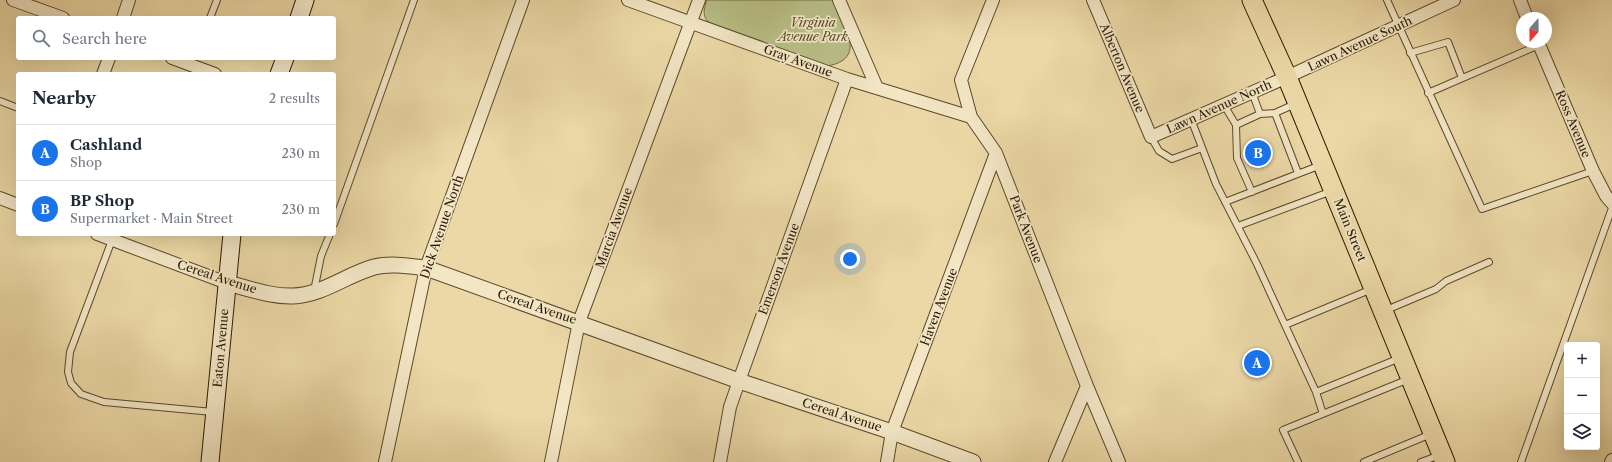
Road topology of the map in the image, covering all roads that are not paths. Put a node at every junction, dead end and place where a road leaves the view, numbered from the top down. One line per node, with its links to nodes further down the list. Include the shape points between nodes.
1 (12, 0): 17 (street, via 39,7)
2 (129, 0): 18 (street)
3 (217, 0): 19 (lane)
4 (305, 0): 20 (main road)
5 (414, 0): 61 (lane)
6 (523, 0): 68 (street, Dick Avenue North)
7 (628, 0): 21 (street, Gray Avenue)
8 (700, 0): 21 (street, Marcia Avenue)
9 (839, 0): 36 (street)
10 (993, 0): 45 (street, Park Avenue, via 961,80)
11 (1093, 0): 48 (street, Alberton Avenue)
12 (1252, 0): 33 (main road, Main Street)
13 (1387, 0): 22 (lane)
14 (1454, 0): 22 (street, Lawn Avenue South)
15 (1520, 0): 16 (street)
16 (1525, 12)
17 (59, 16)
18 (124, 16)
19 (211, 16)
20 (300, 16)
21 (691, 23): 34 (street, Gray Avenue); 73 (street, Marcia Avenue)
22 (1398, 27): 25 (lane); 33 (street, Lawn Avenue South)
23 (1529, 48): 35 (lane)
24 (1540, 48): 52 (street, Ross Avenue)
25 (1410, 53): 35 (lane, via 1448,42); 38 (lane)
26 (108, 60): 30 (street)
27 (183, 60): 29 (street)
28 (283, 60): 32 (main road)
29 (194, 62): 31 (street)
30 (104, 72)
31 (212, 72)
32 (280, 72)
33 (1287, 77): 37 (street, Lawn Avenue North); 40 (main road, Main Street)
34 (847, 78): 36 (street, Gray Avenue); 77 (street, Emerson Avenue)
35 (1462, 78): 38 (lane)
36 (876, 88): 45 (street, Gray Avenue)
37 (1252, 92): 41 (street, Lawn Avenue North); 44 (lane)
38 (1428, 93): 52 (lane, via 1482,209)
39 (0, 101): 42 (lane)
40 (1298, 103): 43 (lane); 51 (main road, Main Street)
41 (1224, 105): 46 (street, Lawn Avenue North); 47 (lane)
42 (16, 107)
43 (1275, 113): 44 (lane); 53 (lane)
44 (1260, 114): 47 (lane)
45 (971, 117): 50 (street, Park Avenue)
46 (1191, 119): 48 (street, Lawn Avenue North); 49 (lane)
47 (1236, 125): 55 (lane, via 1236,158)
48 (1151, 137): 49 (lane, via 1159,151 1172,159)
49 (1202, 148): 57 (lane)
50 (996, 153): 78 (street, Park Avenue); 82 (street, Haven Avenue)
51 (1323, 164): 53 (lane); 54 (main road, Main Street)
52 (1593, 171): 58 (street, Ross Avenue)
53 (1298, 173): 55 (lane)
54 (1333, 190): 62 (lane); 70 (main road, Main Street)
55 (1252, 192): 57 (lane)
56 (0, 198): 59 (street)
57 (1225, 202): 62 (lane)
58 (1612, 203)
59 (16, 204)
60 (1612, 208): 96 (lane)
61 (336, 218)
62 (1238, 226): 74 (lane)
63 (102, 236): 66 (street, Cereal Avenue)
64 (232, 236): 69 (main road, Eaton Avenue)
65 (329, 236): 71 (lane, via 321,256)
66 (112, 240): 69 (street, Cereal Avenue); 80 (lane, via 70,352 68,372 71,383 81,394 104,402)
67 (1489, 262): 72 (lane, via 1446,281 1436,289)
68 (426, 268): 71 (street, Cereal Avenue, via 400,265 375,267 334,282); 73 (street, Cereal Avenue); 86 (street, Dick Avenue North)
69 (227, 283): 71 (street, Cereal Avenue, via 276,295); 80 (main road, Eaton Avenue)
70 (1373, 288): 72 (main road, Main Street); 74 (lane)
71 (314, 293)
72 (1383, 311): 75 (main road, Main Street)
73 (579, 322): 77 (street, Cereal Avenue); 87 (street, Marcia Avenue)
74 (1285, 326): 79 (lane)
75 (1402, 357): 76 (main road, Main Street); 79 (lane)
76 (1410, 379): 81 (lane); 83 (main road, Main Street)
77 (739, 381): 82 (street, Cereal Avenue); 88 (street, Emerson Avenue, via 730,407)
78 (1087, 386): 91 (street); 92 (street, Park Avenue)
79 (1316, 392): 81 (lane)
80 (215, 412): 85 (main road, Eaton Avenue)
81 (1323, 414): 93 (lane, via 1283,430)
82 (892, 432): 89 (street, Haven Avenue); 90 (street, Cereal Avenue)
83 (1433, 434): 84 (main road, Main Street); 94 (lane)
84 (1443, 458): 95 (lane)
85 (210, 462)
86 (385, 462)
87 (551, 462)
88 (720, 462)
89 (887, 462)
90 (973, 462)
91 (1055, 462)
92 (1119, 462)
93 (1298, 462)
94 (1364, 462)
95 (1421, 462)
96 (1521, 462)

